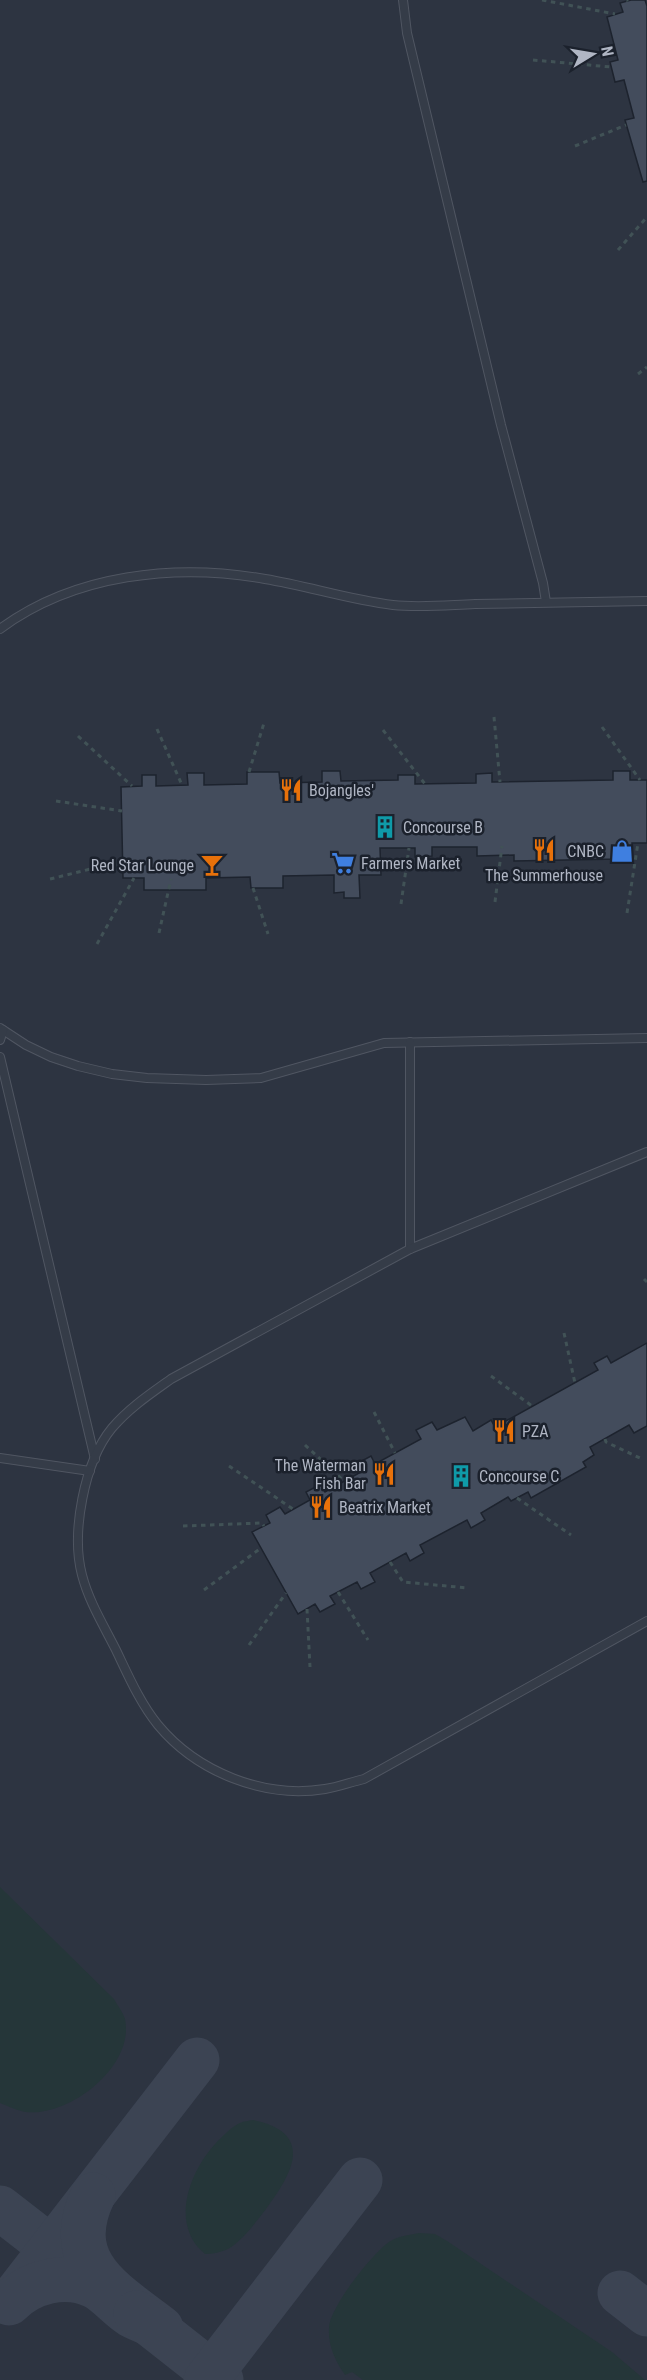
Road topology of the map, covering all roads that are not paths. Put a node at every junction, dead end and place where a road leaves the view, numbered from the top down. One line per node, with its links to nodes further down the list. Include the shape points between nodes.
1 (403, 0): 3 (lane, via 410,45)
2 (647, 601): 3 (lane)
3 (546, 602): 4 (lane, via 395,606 266,579 172,572 79,589 29,610)
4 (0, 629)
5 (1, 1029): 7 (lane); 8 (lane, via 51,1057 112,1074 147,1078 261,1078 384,1043)
6 (647, 1038): 8 (lane)
7 (0, 1040)
8 (410, 1042): 11 (lane)
9 (0, 1057): 13 (lane)
10 (647, 1152): 11 (lane)
11 (410, 1249): 13 (lane, via 171,1379 111,1429)
12 (0, 1458): 14 (lane)
13 (95, 1459): 14 (lane)
14 (90, 1470): 15 (lane, via 80,1510 79,1547 82,1574 92,1602 139,1697 158,1725 212,1770 241,1782 288,1791 325,1790 364,1779)
15 (647, 1621)

